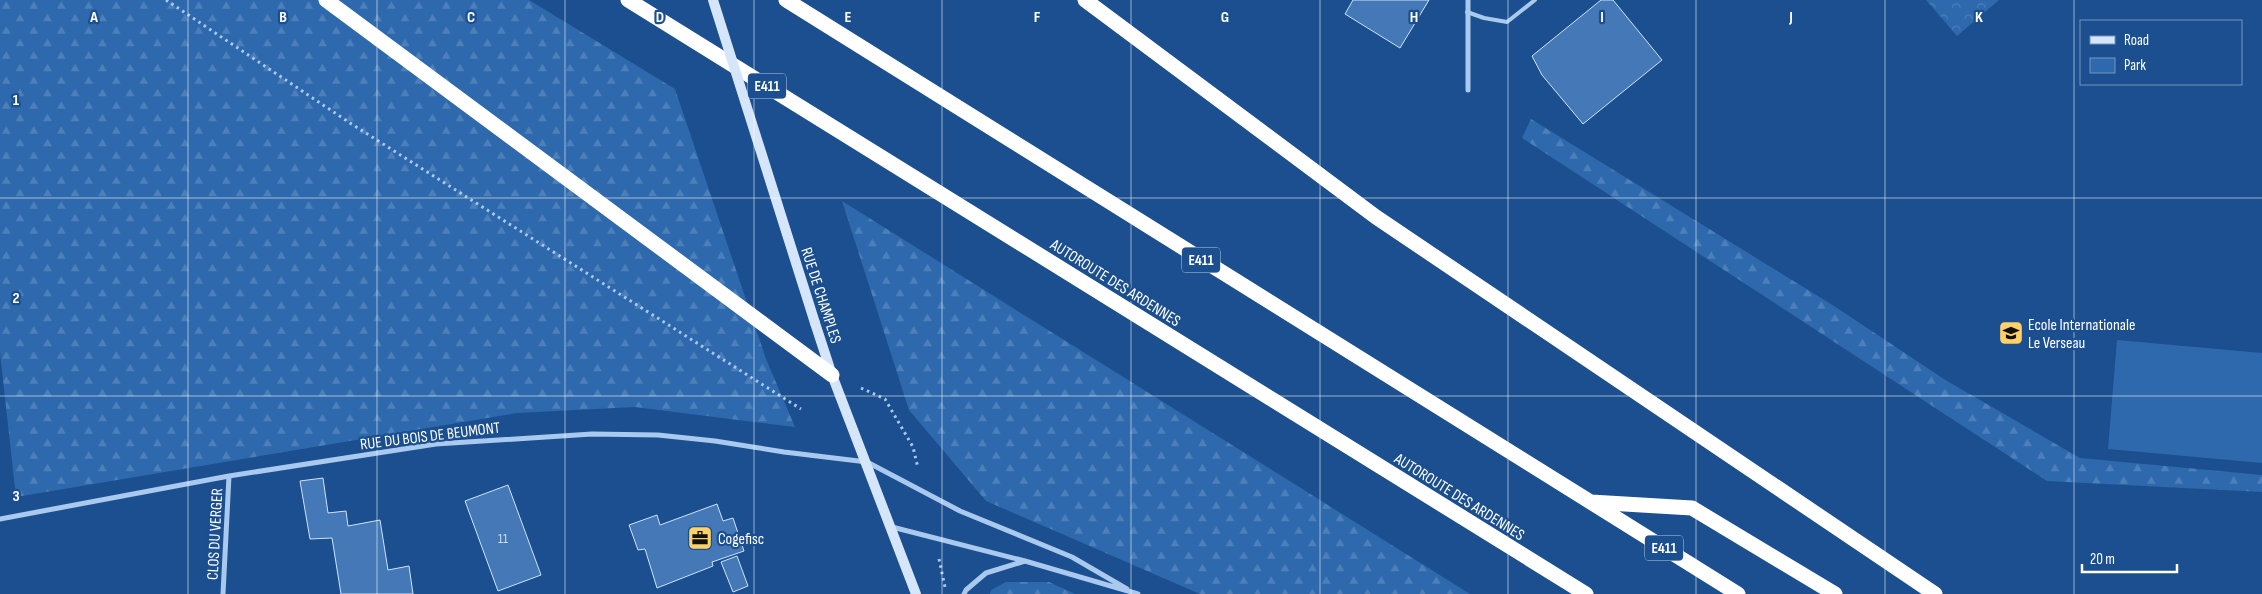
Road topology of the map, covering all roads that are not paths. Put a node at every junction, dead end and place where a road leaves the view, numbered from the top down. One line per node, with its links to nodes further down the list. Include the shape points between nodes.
1 (326, 0): 10 (highway)
2 (628, 0): 22 (highway, AUTOROUTE DES ARDENNES / E411)
3 (713, 0): 10 (main road, RUE DE CHAMPLES, bridge)
4 (786, 0): 13 (highway, E411)
5 (1085, 0): 25 (highway, via 1376,217)
6 (1468, 0): 8 (street)
7 (1536, 0): 8 (lane, via 1508,22)
8 (1467, 12): 9 (street)
9 (1468, 90)
10 (832, 375): 11 (main road, RUE DE CHAMPLES)
11 (867, 462): 12 (street, RUE DU BOIS DE BEUMONT, via 658,435 592,434 436,444); 15 (main road, RUE DE CHAMPLES); 17 (street, via 960,511 1072,557)
12 (229, 476): 14 (street, RUE DU BOIS DE BEUMONT); 18 (street, CLOS DU VERGER)
13 (1590, 502): 23 (highway, E411); 24 (highway, via 1692,508)
14 (0, 519)
15 (892, 527): 16 (street); 19 (main road, RUE DE CHAMPLES)
16 (1025, 561): 17 (street); 20 (street, via 986,573)
17 (1127, 589): 21 (street)
18 (223, 594)
19 (916, 594)
20 (964, 594)
21 (1138, 594)
22 (1586, 594)
23 (1738, 594)
24 (1835, 594)
25 (1935, 594)

